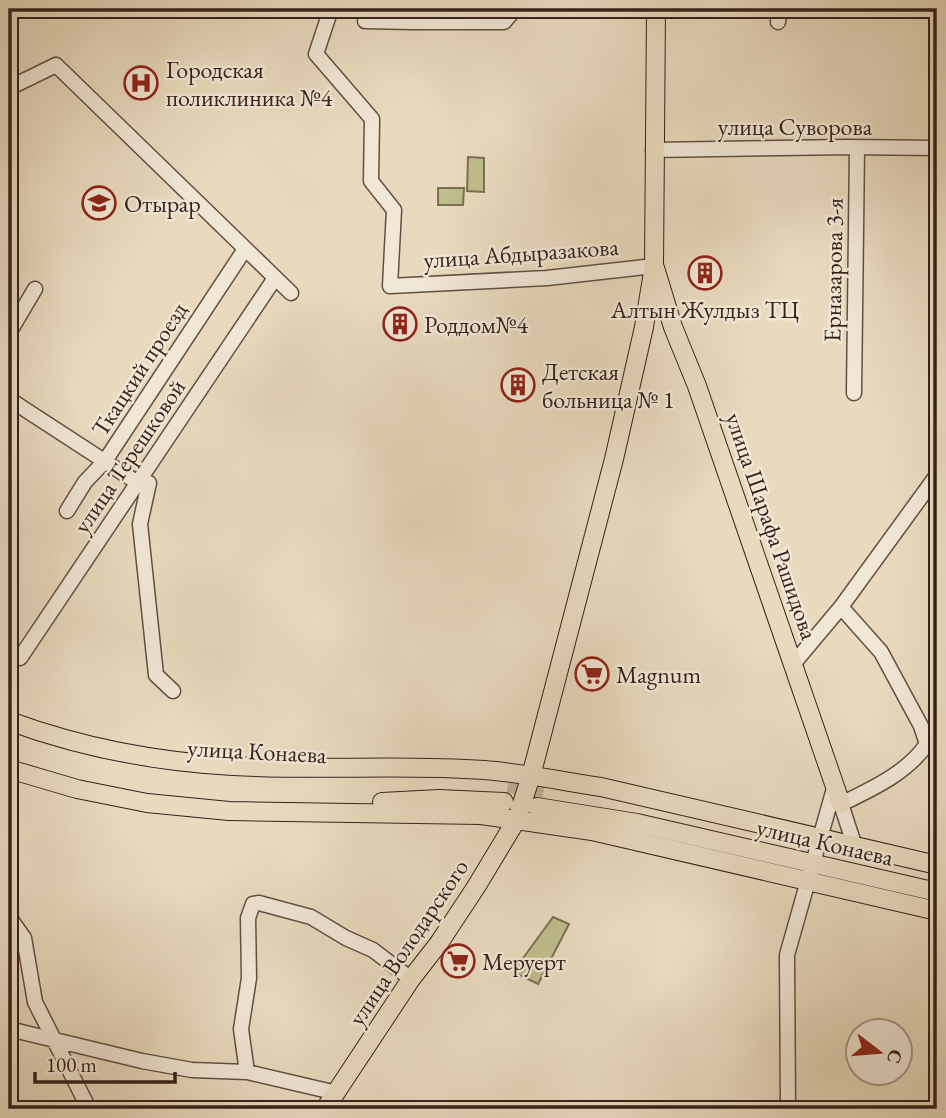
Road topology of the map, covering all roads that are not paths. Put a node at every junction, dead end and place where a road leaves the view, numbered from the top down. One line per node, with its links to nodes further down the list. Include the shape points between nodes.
1 (331, 9): 11 (street, улица Абдыразакова, via 316,54 372,119 371,181 394,210 390,286 547,278)
2 (515, 9): 4 (street, via 504,22)
3 (656, 9): 9 (main road, улица Шарафа Рашидова)
4 (413, 15): 5 (street)
5 (365, 21)
6 (9, 88): 10 (street, via 56,65)
7 (857, 148): 8 (street, улица Суворова); 9 (street, улица Суворова); 16 (street, Ерназарова 3-я)
8 (937, 148)
9 (653, 150): 11 (main road, улица Шарафа Рашидова)
10 (245, 249): 12 (street); 18 (street, Ткацкий проезд)
11 (654, 266): 24 (main road, улица Шарафа Рашидова); 30 (main road, улица Шарафа Рашидова, via 614,460 537,751)
12 (275, 278): 14 (street); 20 (street, улица Терешковой)
13 (35, 289): 15 (street)
14 (291, 293)
15 (9, 333)
16 (854, 394)
17 (9, 399): 18 (street)
18 (106, 461): 20 (street); 21 (street, Ткацкий проезд, via 85,482)
19 (937, 475): 22 (street)
20 (138, 482): 23 (street, улица Терешковой); 25 (street, via 149,483 140,524 156,675)
21 (68, 511)
22 (841, 607): 24 (street); 33 (street, via 881,652 928,744 884,783)
23 (15, 654)
24 (794, 663): 31 (main road, улица Шарафа Рашидова)
25 (173, 691)
26 (9, 721): 30 (main road, via 87,745 180,761 485,770)
27 (9, 733): 34 (main road, улица Конаева, via 85,756 192,774 437,780)
28 (9, 757): 34 (main road, улица Конаева, via 149,792 229,800 376,803 484,799)
29 (9, 769): 34 (main road, via 147,803 201,808 437,813)
30 (538, 783): 32 (main road, улица Володарского); 36 (main road, via 612,789)
31 (835, 785): 33 (main road, улица Шарафа Рашидова); 36 (street)
32 (531, 802): 34 (main road, улица Володарского); 36 (main road, улица Конаева)
33 (841, 804): 35 (street)
34 (508, 806): 39 (main road, улица Конаева, via 592,831); 43 (main road, улица Володарского, via 439,943)
35 (855, 847): 36 (main road); 37 (main road)
36 (816, 850): 38 (main road, улица Конаева); 39 (street); 40 (main road, улица Конаева)
37 (937, 865)
38 (937, 877)
39 (807, 882): 41 (main road, улица Конаева); 50 (street, via 787,955)
40 (937, 892)
41 (937, 911)
42 (9, 918): 45 (street, via 24,938 35,1002)
43 (411, 979): 46 (street, via 373,950 312,917 253,904 248,918 249,978 241,1029); 47 (main road, улица Володарского)
44 (9, 1029): 45 (street)
45 (54, 1038): 46 (street, via 180,1068); 48 (street)
46 (247, 1072): 47 (street)
47 (337, 1093): 49 (main road, улица Володарского)
48 (89, 1109)
49 (325, 1109)
50 (788, 1109)

